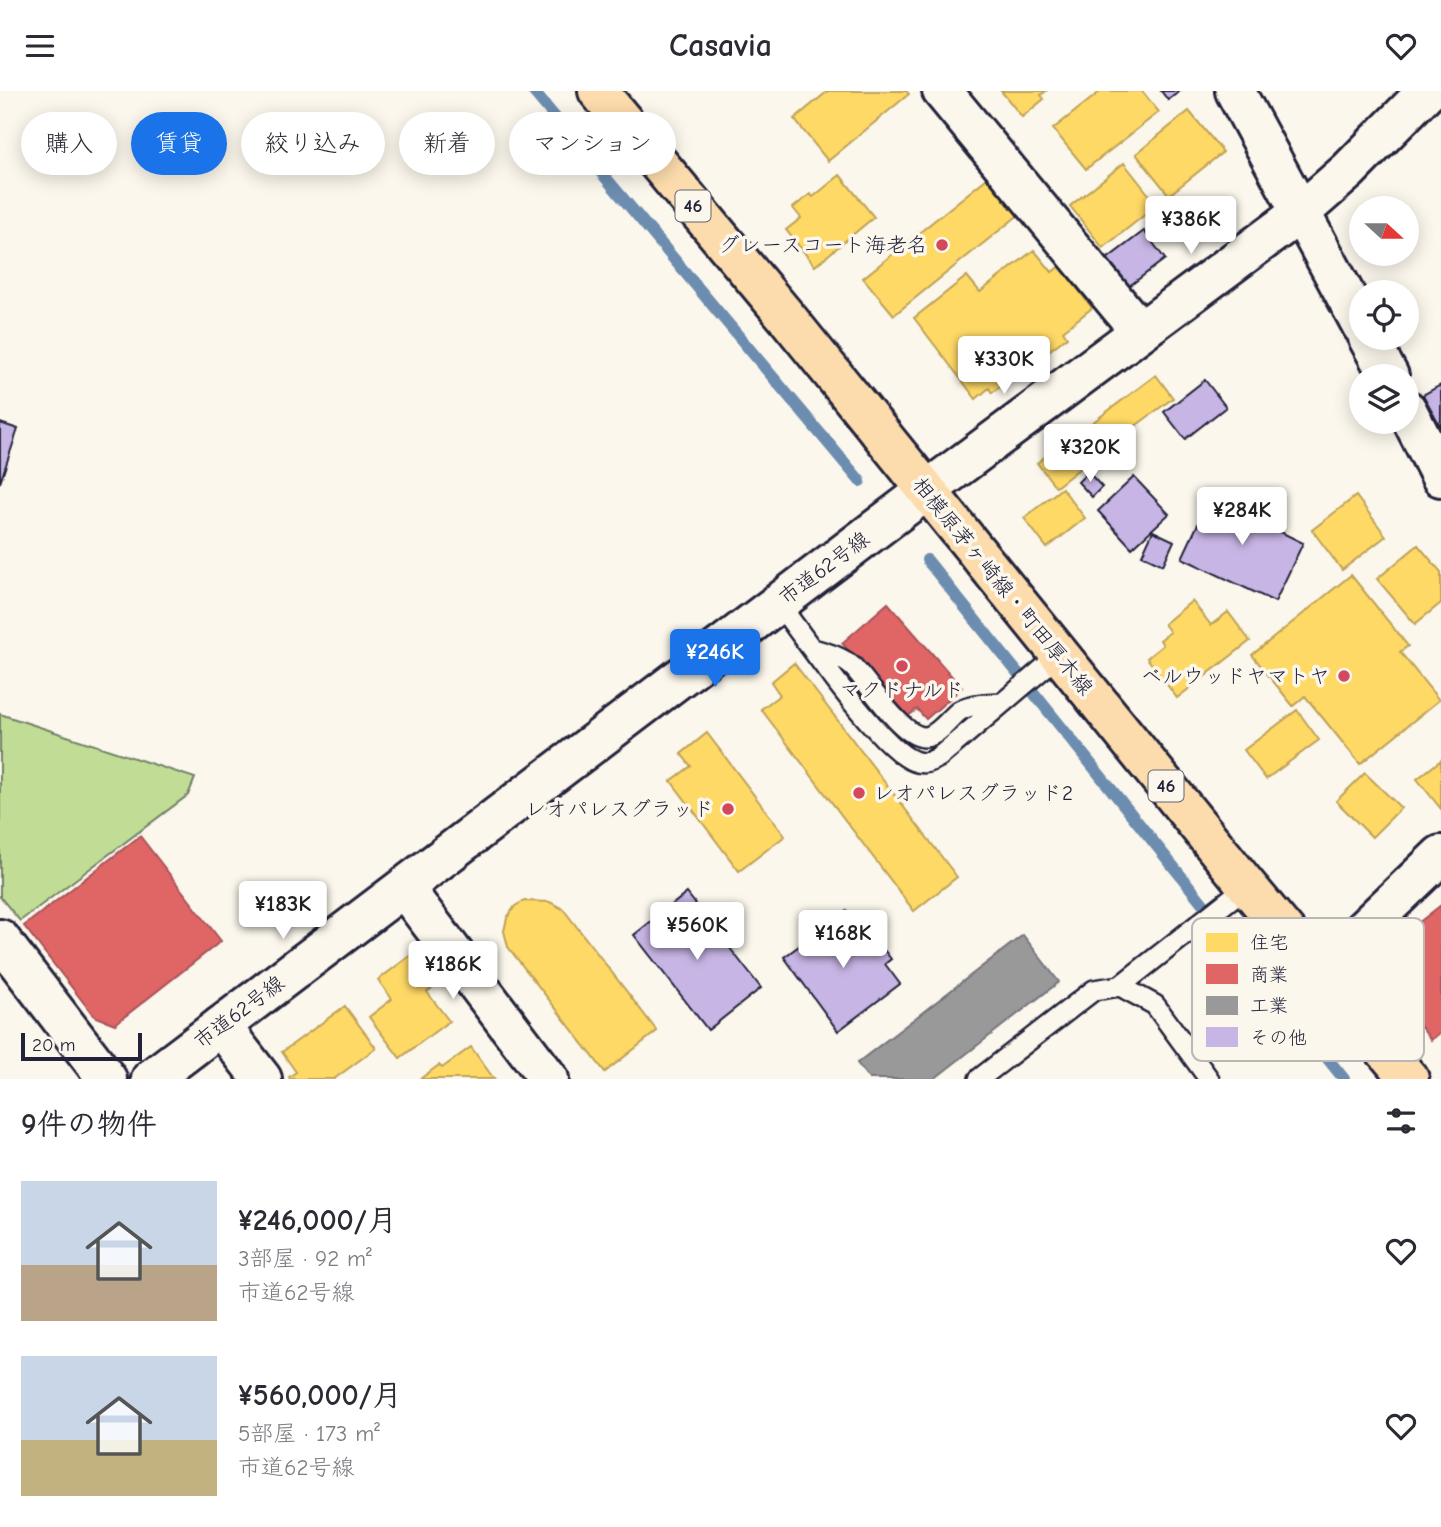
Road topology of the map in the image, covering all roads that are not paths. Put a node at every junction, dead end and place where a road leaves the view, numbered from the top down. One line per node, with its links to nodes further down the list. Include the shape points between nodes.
1 (598, 91): 10 (main road, 相模原茅ヶ崎線・町田厚木線 / 46)
2 (942, 91): 7 (street)
3 (1235, 91): 5 (street)
4 (1427, 91): 5 (street, 市道62号線)
5 (1300, 213): 6 (street); 7 (street, 市道62号線)
6 (1349, 303)
7 (1140, 331): 10 (street, 市道62号線)
8 (1419, 434): 9 (street)
9 (1441, 477)
10 (926, 491): 11 (street, 市道62号線); 13 (main road, 相模原茅ヶ崎線・町田厚木線 / 46)
11 (778, 603): 12 (lane); 16 (street, 市道62号線)
12 (813, 649): 14 (lane, via 851,665 883,699 889,713 909,732 922,737 933,735 974,704); 14 (lane, via 890,745 915,762 926,764 939,757)
13 (1046, 666): 14 (lane); 17 (main road, 相模原茅ヶ崎線・町田厚木線 / 46)
14 (1002, 703)
15 (1441, 855): 20 (street)
16 (404, 888): 24 (street, 市道62号線); 31 (street)
17 (1234, 896): 18 (lane); 19 (main road, 相模原茅ヶ崎線・町田厚木線 / 46)
18 (1207, 918)
19 (1259, 918)
20 (1375, 918)
21 (1192, 930): 23 (lane)
22 (0, 939): 28 (street)
23 (1120, 986): 25 (lane, via 1155,1005); 32 (lane, via 1094,990)
24 (221, 1026): 29 (street, 市道62号線); 30 (street)
25 (1192, 1056)
26 (1196, 1061): 33 (lane)
27 (1394, 1061): 34 (main road, 相模原茅ヶ崎線・町田厚木線 / 46)
28 (107, 1079)
29 (151, 1079)
30 (262, 1079)
31 (549, 1079)
32 (979, 1079)
33 (1209, 1079)
34 (1409, 1079)

